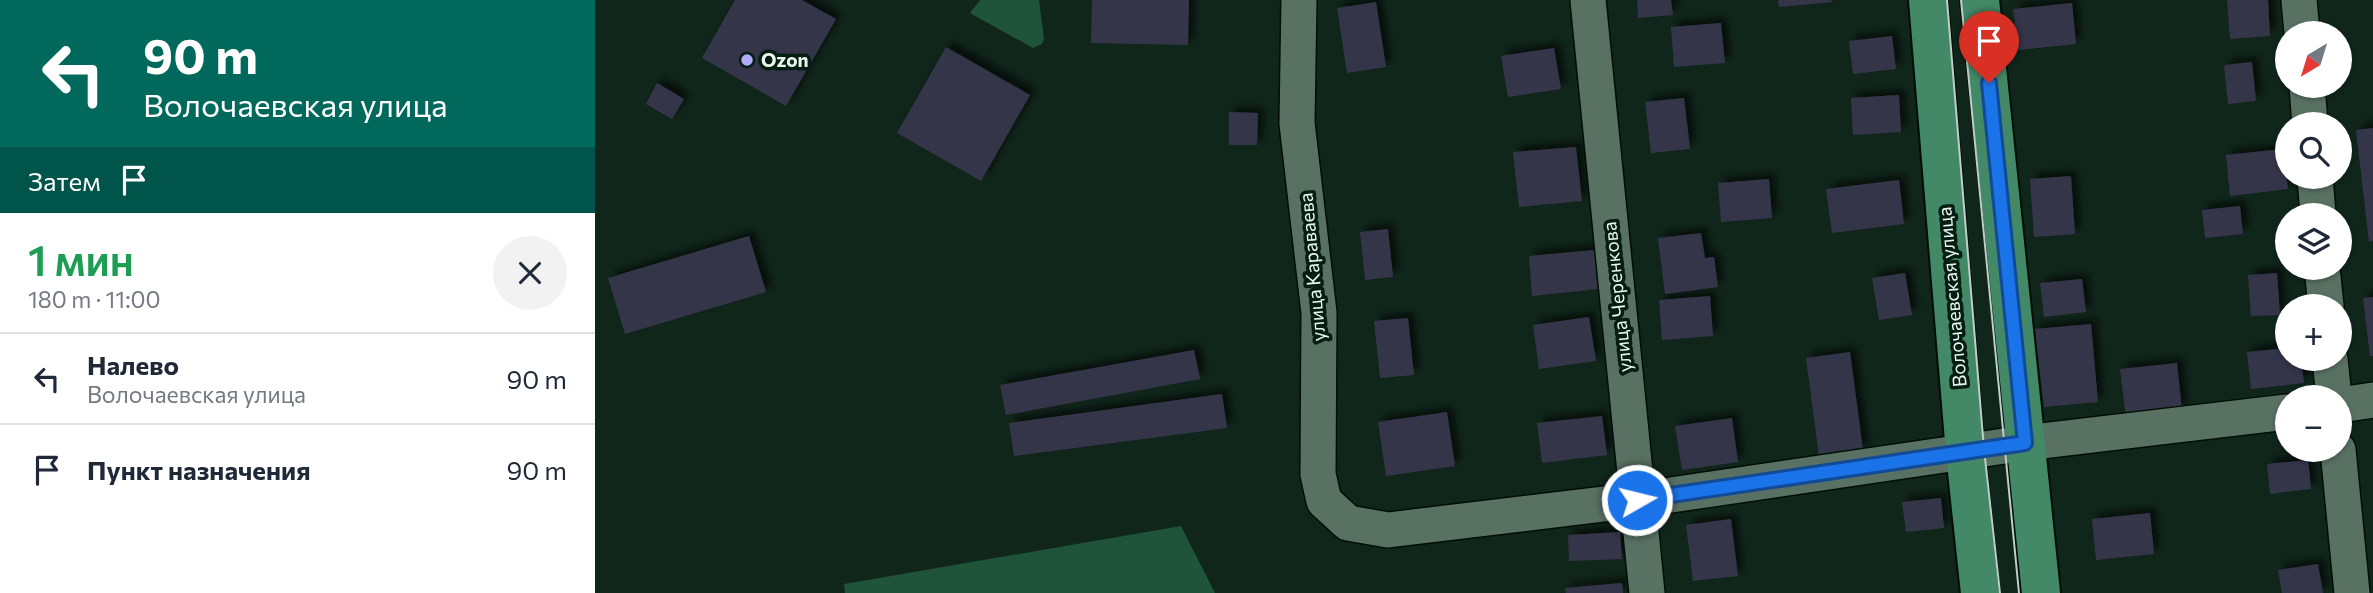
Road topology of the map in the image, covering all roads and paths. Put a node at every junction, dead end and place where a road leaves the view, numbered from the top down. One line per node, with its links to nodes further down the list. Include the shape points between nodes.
1 (1299, 0): 13 (street, улица Караваева, via 1297,123 1319,313 1318,474 1324,501 1348,523 1388,530)
2 (1588, 0): 13 (street, улица Черенкова)
3 (1928, 0): 11 (main road, Волочаевская улица)
4 (1980, 0): 10 (main road)
5 (2299, 0): 6 (street)
6 (2301, 21)
7 (2373, 400): 8 (street)
8 (2352, 403)
9 (2275, 413): 10 (street)
10 (2025, 443): 11 (street); 16 (main road)
11 (1965, 453): 13 (street); 15 (main road, Волочаевская улица)
12 (2339, 462): 17 (street)
13 (1637, 500): 14 (street, улица Черенкова)
14 (1647, 593)
15 (1980, 593)
16 (2041, 593)
17 (2351, 593)

